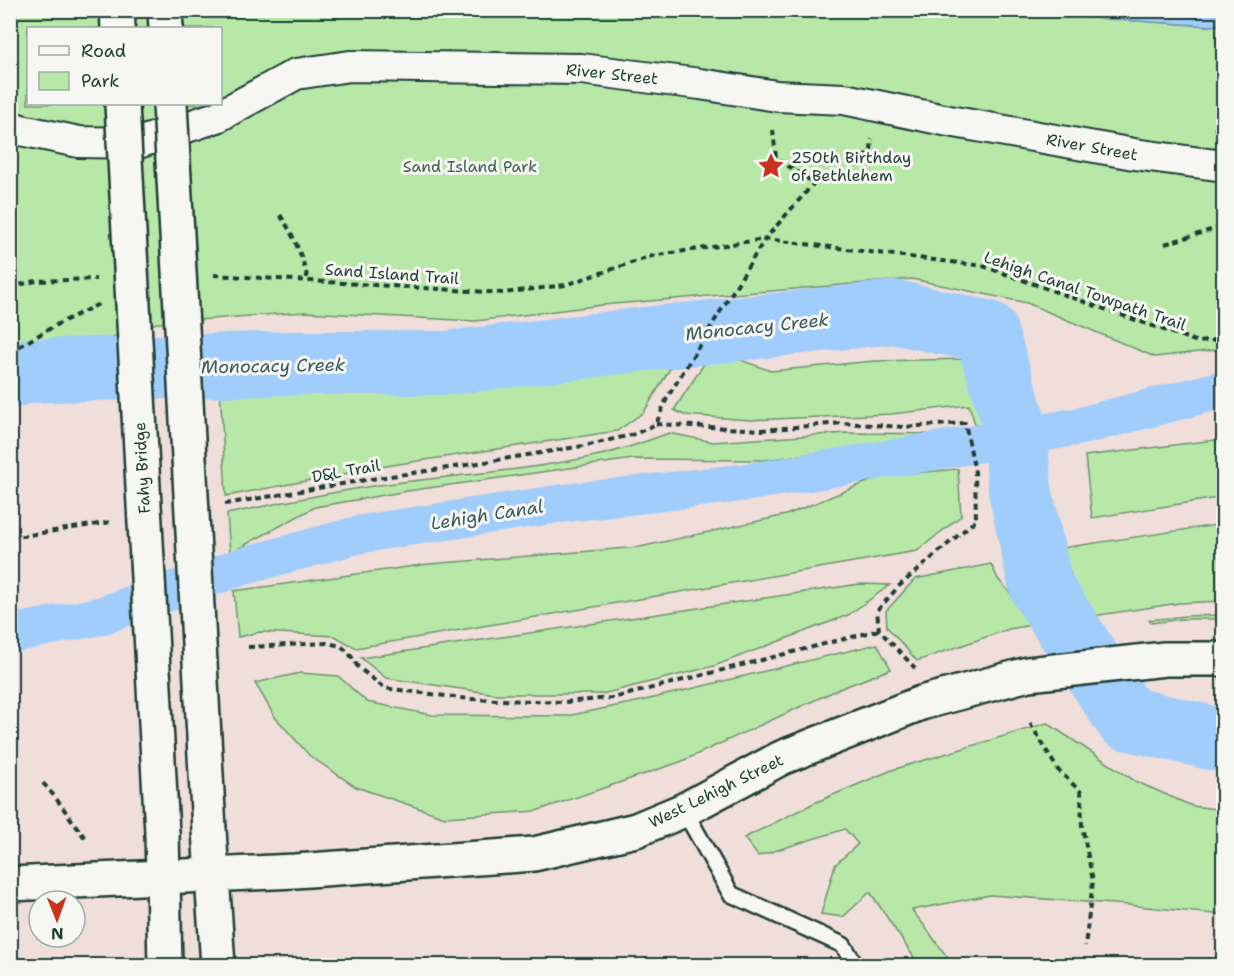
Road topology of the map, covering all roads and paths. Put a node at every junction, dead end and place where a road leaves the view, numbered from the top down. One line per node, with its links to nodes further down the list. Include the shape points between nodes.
1 (117, 10): 3 (main road)
2 (165, 10): 4 (main road)
3 (118, 27)
4 (166, 27)
5 (777, 96): 8 (street, River Street, via 844,99); 9 (street, River Street, via 580,69 350,66 296,74 217,117 138,143 79,142); 11 (path, via 772,122 776,158)
6 (122, 105): 36 (main road, Fahy Bridge, bridge)
7 (170, 105): 35 (main road, bridge)
8 (875, 106): 10 (street, River Street, via 1134,154); 11 (path, via 871,150 847,177)
9 (10, 126)
10 (1224, 166)
11 (814, 183): 14 (path)
12 (280, 215): 18 (path, via 295,240)
13 (1224, 226): 15 (path)
14 (765, 239): 18 (path, Sand Island Trail, via 652,256 565,285 503,293); 21 (path, Lehigh Canal Towpath Trail, via 983,266 1198,342); 23 (path, via 667,398)
15 (1165, 244)
16 (213, 275): 18 (path, Sand Island Trail)
17 (103, 279): 19 (path, via 36,281)
18 (308, 280)
19 (10, 287)
20 (106, 301): 22 (path)
21 (1224, 339)
22 (10, 352)
23 (656, 424): 24 (path, D&L Trail, via 635,434 588,445); 27 (path, via 762,430 842,423 903,427 965,423 975,472 976,520 899,586 877,611)
24 (222, 505)
25 (116, 521): 26 (path)
26 (10, 538)
27 (879, 630): 28 (path, via 614,698 564,702 469,699 384,688 358,667 341,646 327,643); 30 (path)
28 (248, 647)
29 (1224, 659): 30 (main road, West Lehigh Street, via 1165,659 1028,674)
30 (945, 696): 33 (main road, West Lehigh Street, via 781,758)
31 (1030, 723): 38 (path, via 1058,770 1081,792 1082,826 1093,881)
32 (43, 783): 34 (path)
33 (684, 810): 35 (main road, West Lehigh Street, via 636,830 534,854); 41 (lane, via 731,894 843,945)
34 (85, 838)
35 (212, 875): 36 (main road, West Lehigh Street); 40 (main road)
36 (162, 878): 37 (main road, West Lehigh Street); 39 (main road, Fahy Bridge)
37 (10, 884)
38 (1085, 946)
39 (165, 966)
40 (218, 966)
41 (856, 966)

